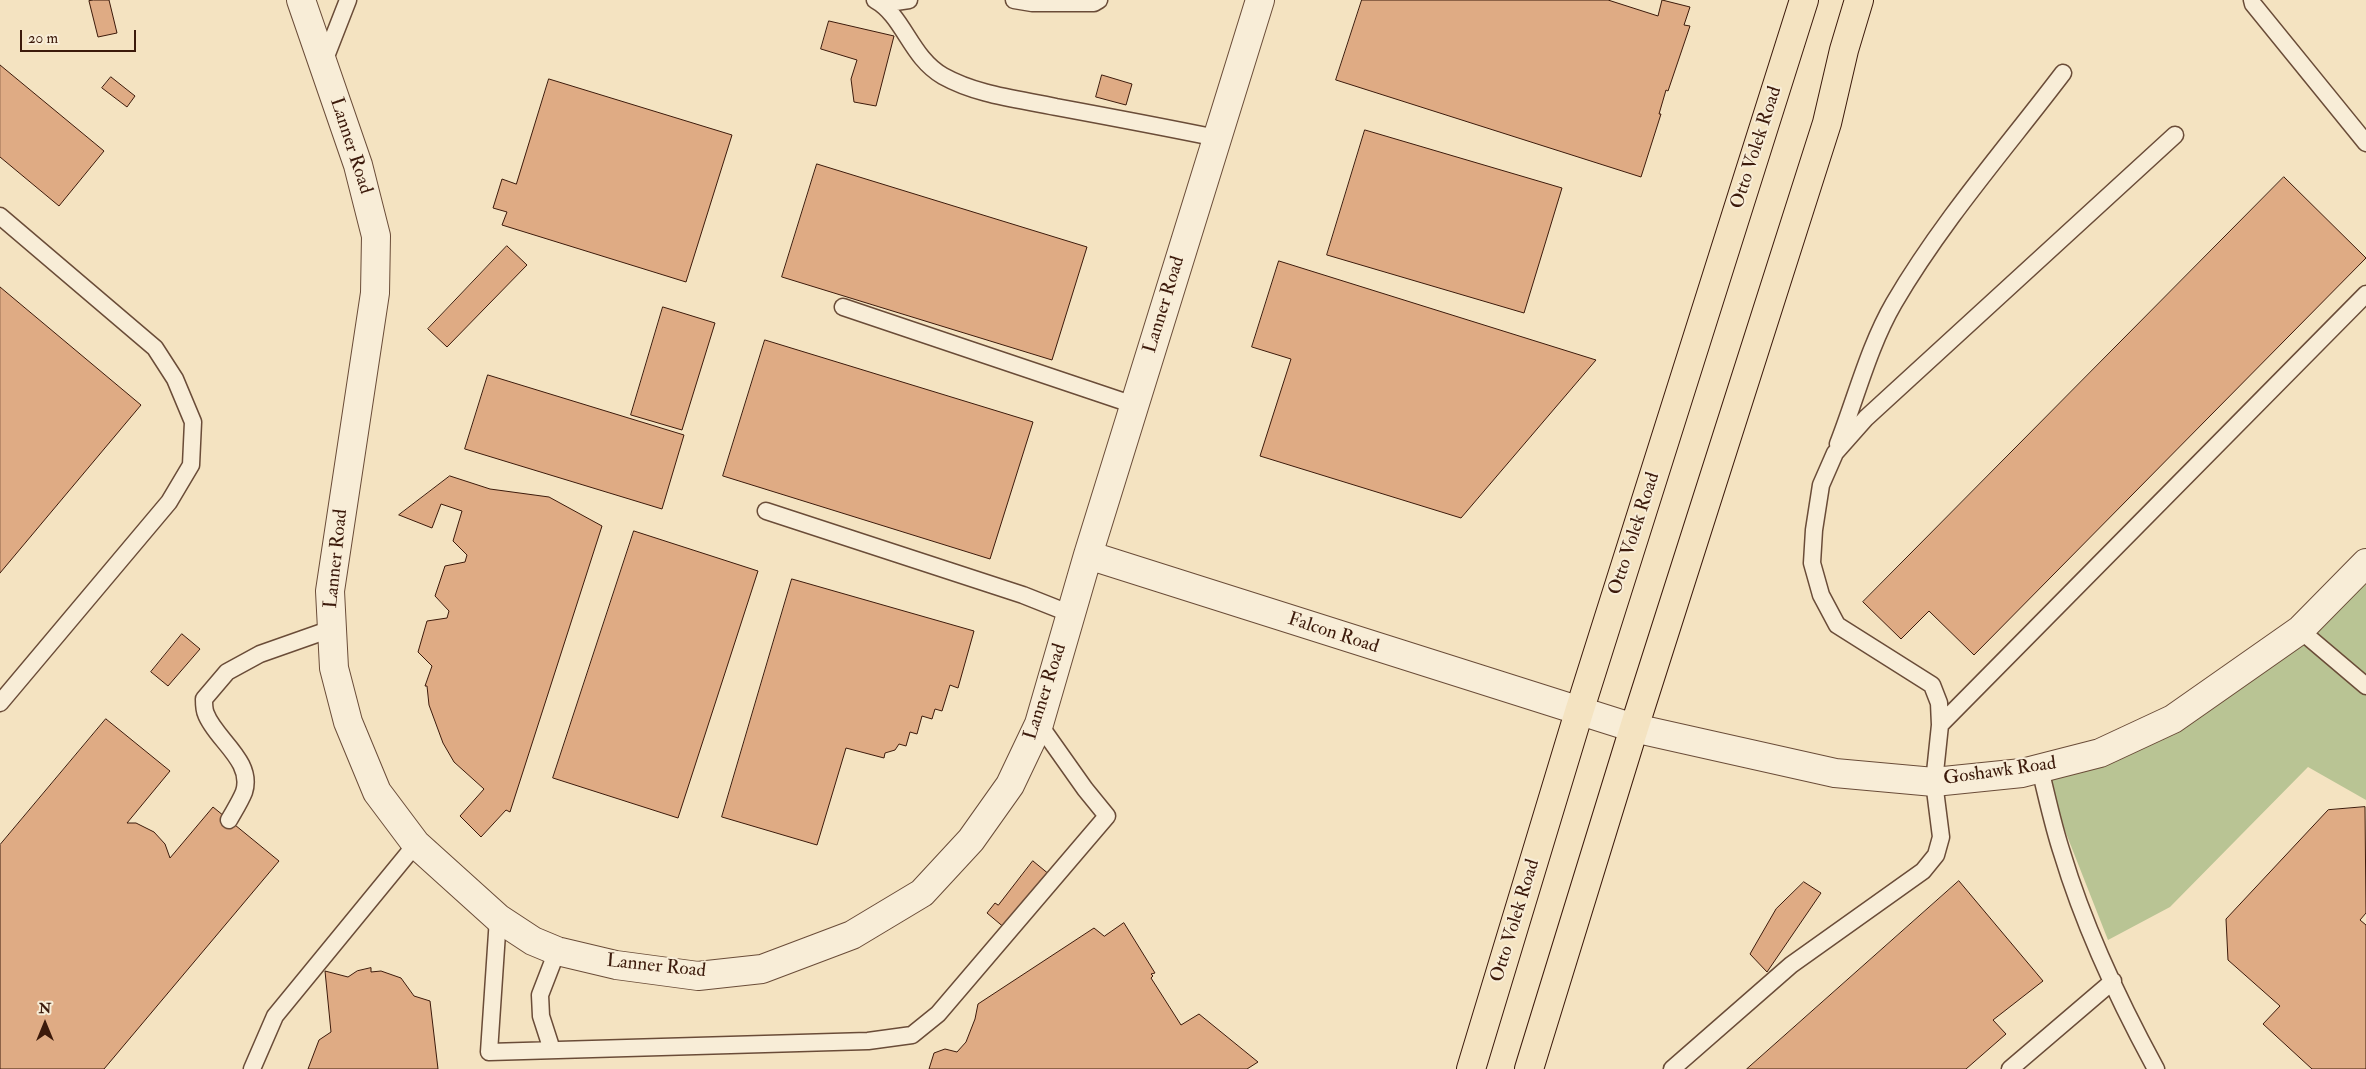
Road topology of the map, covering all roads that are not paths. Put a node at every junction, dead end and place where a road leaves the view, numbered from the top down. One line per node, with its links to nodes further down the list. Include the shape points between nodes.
1 (301, 0): 11 (street, Lanner Road)
2 (348, 0): 11 (lane)
3 (909, 0): 10 (lane)
4 (1014, 0): 5 (lane, via 1032,3 1094,3)
5 (1099, 0)
6 (1260, 0): 14 (street, Lanner Road)
7 (1804, 0): 29 (main road, Otto Volek Road)
8 (1859, 0): 32 (main road, via 1827,123)
9 (2252, 0): 15 (lane)
10 (879, 2): 14 (lane, via 898,23 918,55 942,75 980,92)
11 (323, 64): 25 (street, Lanner Road, via 358,165 376,236 375,292 330,591)
12 (2063, 73): 20 (lane, via 1929,248 1894,304)
13 (2176, 135): 20 (lane, via 1866,418)
14 (1217, 138): 19 (street, Lanner Road)
15 (2366, 143)
16 (0, 216): 28 (lane, via 156,348 193,422 191,465 169,502)
17 (2366, 294): 31 (lane)
18 (843, 307): 19 (lane)
19 (1134, 405): 22 (street, Lanner Road)
20 (1835, 453): 31 (lane, via 1821,485 1814,530 1812,563 1821,595 1838,625 1932,684 1940,702)
21 (766, 511): 24 (lane)
22 (1088, 555): 24 (street, Lanner Road); 29 (street, Falcon Road)
23 (2366, 563): 26 (street, Goshawk Road)
24 (1071, 614): 30 (street, Lanner Road)
25 (332, 629): 35 (lane, via 260,654 227,672 204,699 205,713 214,730 233,751 244,772 245,791); 36 (street, Lanner Road, via 334,668 348,722 377,792)
26 (2300, 630): 27 (lane); 33 (street, Goshawk Road, via 2173,719 2100,753)
27 (2366, 686)
28 (0, 703)
29 (1578, 712): 32 (street, Falcon Road); 42 (main road, Otto Volek Road)
30 (1039, 724): 38 (street, Lanner Road, via 1010,786 971,840 922,893 852,935 762,969 698,976 616,965); 40 (lane, via 1107,816 938,1014 912,1036 868,1041)
31 (1940, 725): 34 (lane)
32 (1634, 728): 34 (street, Goshawk Road, via 1835,773); 43 (main road)
33 (2040, 769): 34 (street, Goshawk Road); 39 (lane, via 2062,854)
34 (1934, 782): 44 (lane, via 1941,837 1936,855 1923,871 1791,965)
35 (230, 820)
36 (416, 844): 37 (street, Lanner Road); 41 (lane, via 275,1016)
37 (498, 918): 38 (street, Lanner Road, via 533,941); 40 (lane, via 489,1052)
38 (557, 951): 40 (lane, via 540,995 540,1016)
39 (2113, 982): 45 (lane); 46 (lane, via 2127,1016)
40 (552, 1050)
41 (252, 1069)
42 (1471, 1069)
43 (1529, 1069)
44 (1672, 1069)
45 (2010, 1069)
46 (2156, 1069)

